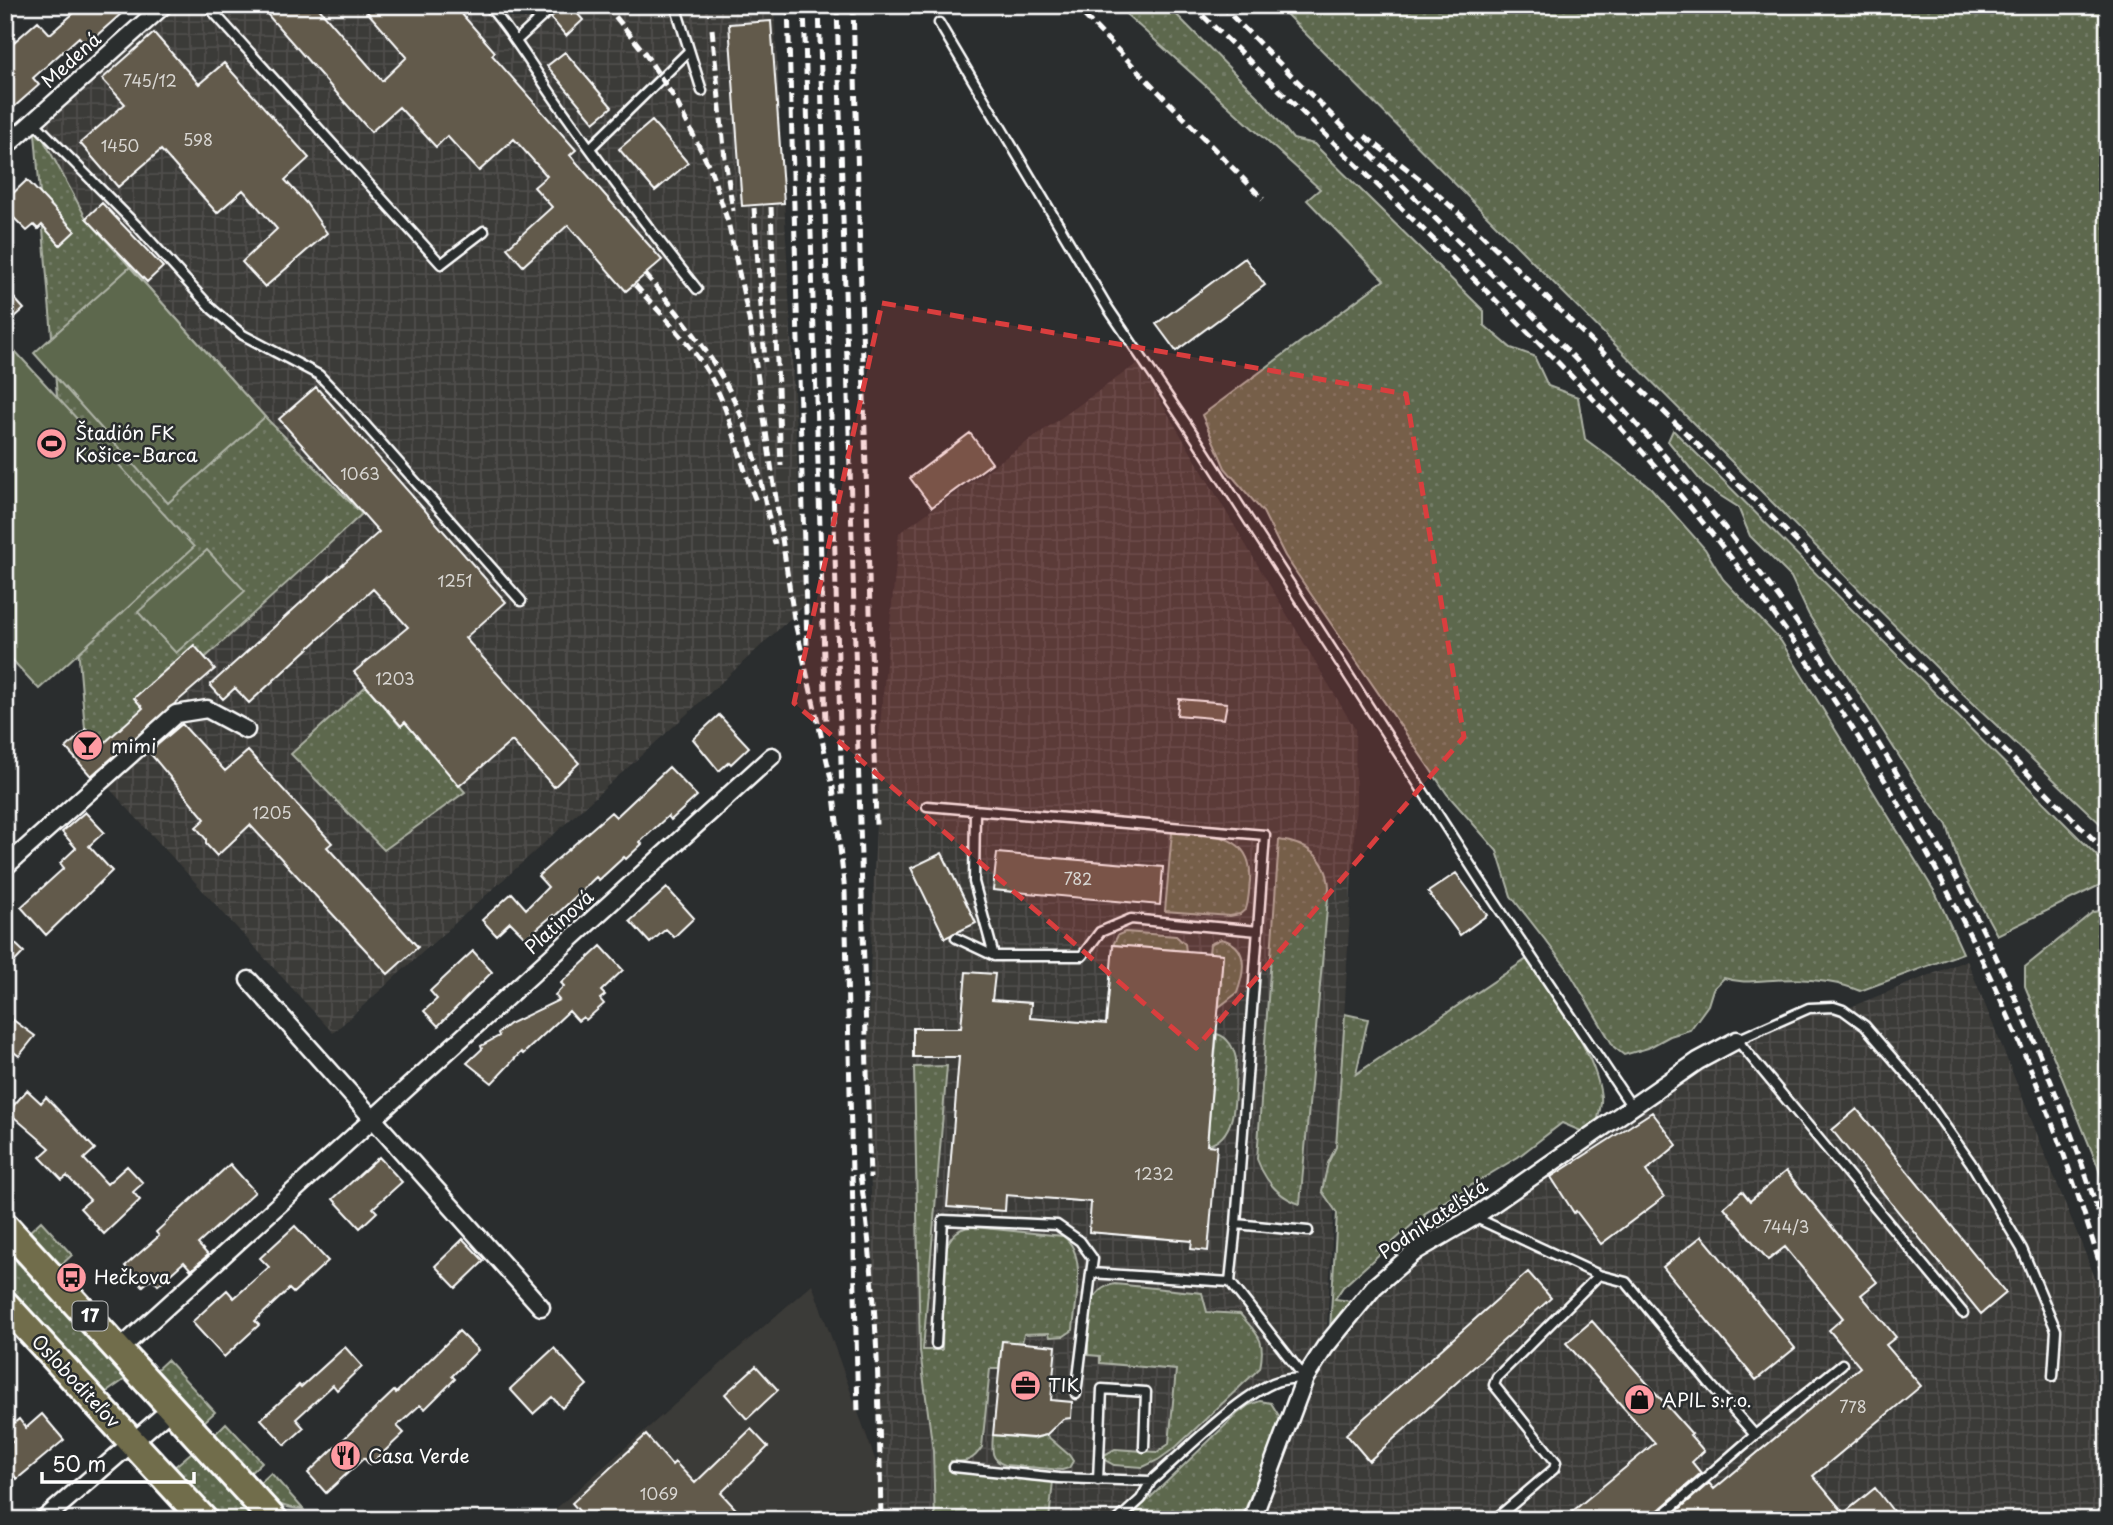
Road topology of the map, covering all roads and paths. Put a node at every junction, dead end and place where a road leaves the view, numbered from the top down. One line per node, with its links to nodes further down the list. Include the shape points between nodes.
1 (164, 5): 10 (street, Medená)
2 (207, 5): 13 (lane, via 441,264)
3 (488, 5): 7 (lane)
4 (555, 5): 7 (lane)
5 (675, 5): 8 (lane)
6 (939, 23): 26 (lane, via 1108,308)
7 (516, 41): 12 (lane)
8 (689, 51): 9 (lane); 12 (lane)
9 (702, 90)
10 (34, 122): 11 (street, Medená); 15 (lane, via 212,309 243,335 318,375 337,393)
11 (8, 139)
12 (590, 148): 14 (lane)
13 (484, 231)
14 (697, 289)
15 (522, 601)
16 (246, 730): 20 (street, via 207,709 176,713)
17 (772, 756): 27 (street, Platinová)
18 (927, 806): 19 (lane)
19 (975, 810): 21 (lane, via 1265,835); 23 (lane, via 974,883)
20 (5, 867)
21 (1258, 931): 23 (lane, via 1130,919 1100,932 1082,956); 29 (lane)
22 (956, 938): 23 (lane)
23 (994, 956)
24 (249, 980): 27 (street)
25 (1737, 1040): 26 (street, Podnikateľská); 37 (lane); 41 (lane, via 1809,1008 1834,1007 1865,1026 1919,1089 1964,1152 2022,1249 2056,1330)
26 (1632, 1107): 28 (street, Podnikateľská)
27 (374, 1120): 36 (street); 39 (street, Platinová)
28 (1474, 1217): 33 (lane); 42 (street, Podnikateľská, via 1416,1251 1374,1287)
29 (1236, 1224): 31 (lane); 34 (lane)
30 (5, 1226): 39 (main road, 17)
31 (1308, 1231)
32 (1091, 1273): 34 (lane); 38 (lane, via 1093,1259 1080,1241 1057,1225 943,1220); 43 (lane)
33 (1599, 1275): 45 (lane, via 1626,1282); 56 (lane, via 1497,1377 1494,1385 1556,1462 1554,1469)
34 (1230, 1282): 42 (lane)
35 (5, 1304): 46 (main road, Osloboditeľov)
36 (541, 1307)
37 (1963, 1313)
38 (936, 1345)
39 (120, 1349): 44 (main road, 17)
40 (1842, 1364): 45 (lane)
41 (2053, 1376)
42 (1305, 1378): 50 (lane, via 1284,1379 1258,1392); 55 (street, Podnikateľská)
43 (1076, 1394)
44 (173, 1407): 46 (street); 53 (main road, 17)
45 (1755, 1435): 57 (lane)
46 (133, 1442): 51 (street); 52 (main road, Osloboditeľov)
47 (1144, 1447): 49 (lane, via 1146,1392 1102,1389)
48 (954, 1466): 49 (lane)
49 (1098, 1480): 50 (lane)
50 (1151, 1481): 54 (lane, via 1141,1499)
51 (43, 1520)
52 (204, 1520)
53 (274, 1520)
54 (1118, 1520)
55 (1252, 1520)
56 (1494, 1520)
57 (1657, 1520)

